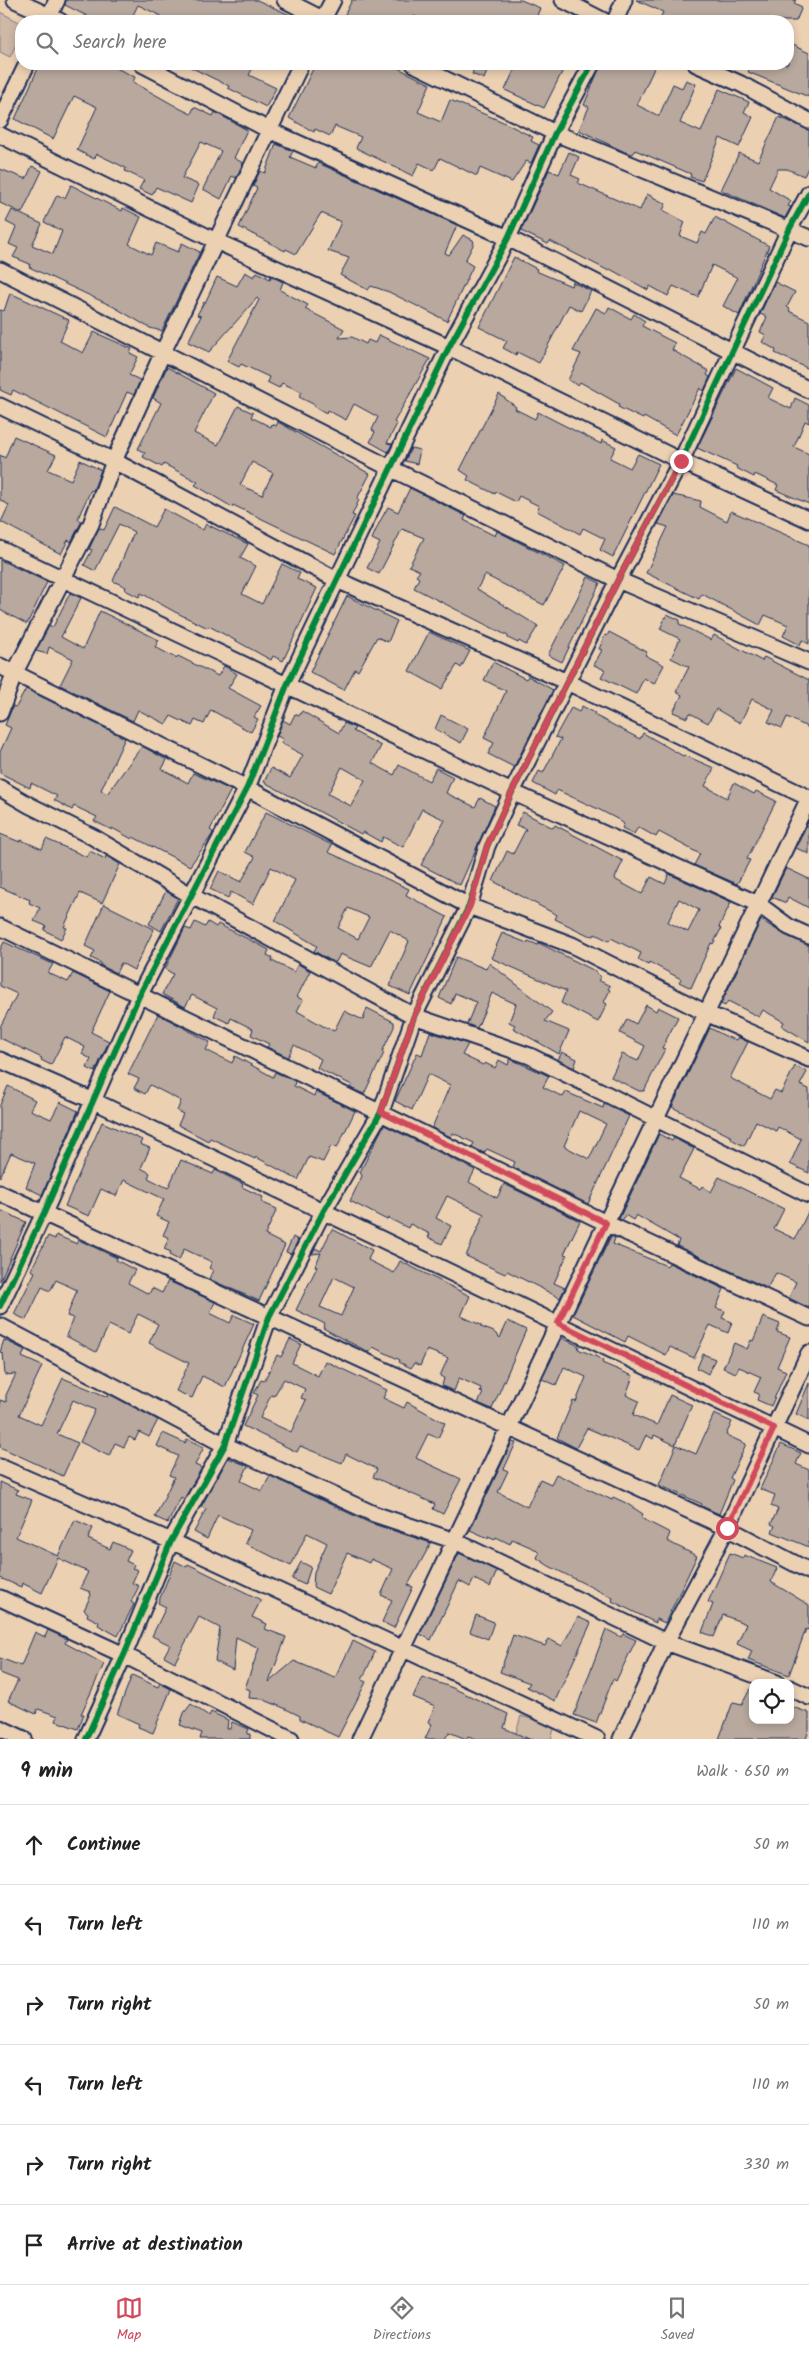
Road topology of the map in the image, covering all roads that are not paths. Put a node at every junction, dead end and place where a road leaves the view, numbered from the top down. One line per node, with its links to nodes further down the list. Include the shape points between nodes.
1 (15, 0): 7 (street)
2 (57, 0): 8 (street)
3 (285, 0): 9 (street)
4 (333, 0): 10 (street)
5 (563, 0): 11 (street)
6 (624, 0): 12 (street)
7 (43, 15)
8 (53, 15)
9 (312, 15)
10 (326, 15)
11 (592, 15)
12 (618, 15)
13 (24, 70): 19 (street)
14 (153, 70): 21 (street)
15 (298, 70): 21 (street)
16 (426, 70): 22 (street)
17 (589, 70): 22 (street)
18 (710, 70): 20 (street)
19 (0, 120)
20 (809, 121)
21 (268, 130): 26 (street); 28 (street)
22 (555, 133): 25 (street); 26 (street)
23 (0, 135): 28 (street)
24 (809, 193): 25 (street)
25 (790, 228): 27 (street); 32 (street)
26 (508, 238): 30 (street); 32 (street)
27 (809, 238)
28 (216, 241): 30 (street); 31 (street)
29 (0, 270): 31 (street)
30 (449, 347): 36 (street); 37 (street)
31 (164, 352): 35 (street); 37 (street)
32 (733, 352): 33 (street); 36 (street)
33 (809, 390)
34 (0, 406): 35 (street)
35 (114, 461): 40 (street, via 91,524); 41 (street)
36 (681, 461): 38 (street); 42 (street)
37 (390, 468): 41 (street); 42 (street)
38 (809, 520)
39 (0, 549): 40 (street)
40 (64, 580): 45 (street); 47 (street)
41 (337, 580): 46 (street); 47 (street)
42 (618, 580): 43 (street); 46 (street)
43 (809, 662)
44 (0, 666): 45 (street)
45 (15, 672): 48 (street); 50 (street)
46 (567, 682): 51 (street); 52 (street)
47 (287, 685): 50 (street); 51 (street)
48 (0, 713)
49 (0, 788): 53 (street, via 93,837)
50 (247, 788): 53 (street); 55 (street)
51 (512, 792): 54 (street); 55 (street, via 487,846)
52 (809, 798): 54 (street)
53 (192, 896): 58 (street); 60 (street)
54 (758, 904): 57 (street, via 789,927); 59 (street)
55 (470, 906): 59 (street, via 572,945); 60 (street)
56 (0, 927): 58 (street)
57 (809, 936)
58 (139, 996): 63 (street); 64 (street)
59 (706, 1014): 62 (street); 65 (street)
60 (414, 1016): 64 (street); 65 (street, via 530,1056)
61 (0, 1060): 63 (street)
62 (809, 1060)
63 (94, 1101): 68 (street); 69 (street)
64 (381, 1112): 68 (street); 70 (street)
65 (656, 1119): 67 (street); 70 (street)
66 (0, 1194): 69 (street)
67 (809, 1195)
68 (322, 1212): 72 (street); 74 (street)
69 (44, 1213): 71 (street); 72 (street)
70 (606, 1223): 73 (street); 74 (street)
71 (0, 1306)
72 (269, 1317): 77 (street); 79 (street)
73 (809, 1318)
74 (558, 1323): 77 (street); 78 (street)
75 (0, 1326): 79 (street)
76 (809, 1353): 78 (street)
77 (509, 1427): 82 (street); 84 (street)
78 (774, 1428): 80 (street); 82 (street)
79 (225, 1445): 83 (street); 84 (street, via 374,1514)
80 (809, 1445)
81 (0, 1467): 83 (street)
82 (727, 1528): 85 (street); 87 (street)
83 (171, 1541): 88 (street); 89 (street)
84 (455, 1541): 87 (street); 88 (street)
85 (809, 1571)
86 (0, 1598): 89 (street)
87 (666, 1642): 90 (street); 99 (street)
88 (403, 1649): 97 (street); 98 (street)
89 (124, 1655): 95 (street); 96 (street)
90 (766, 1679)
91 (794, 1690): 92 (street)
92 (809, 1698)
93 (0, 1728): 94 (street)
94 (24, 1739)
95 (86, 1739)
96 (291, 1739)
97 (360, 1739)
98 (597, 1739)
99 (621, 1739)

